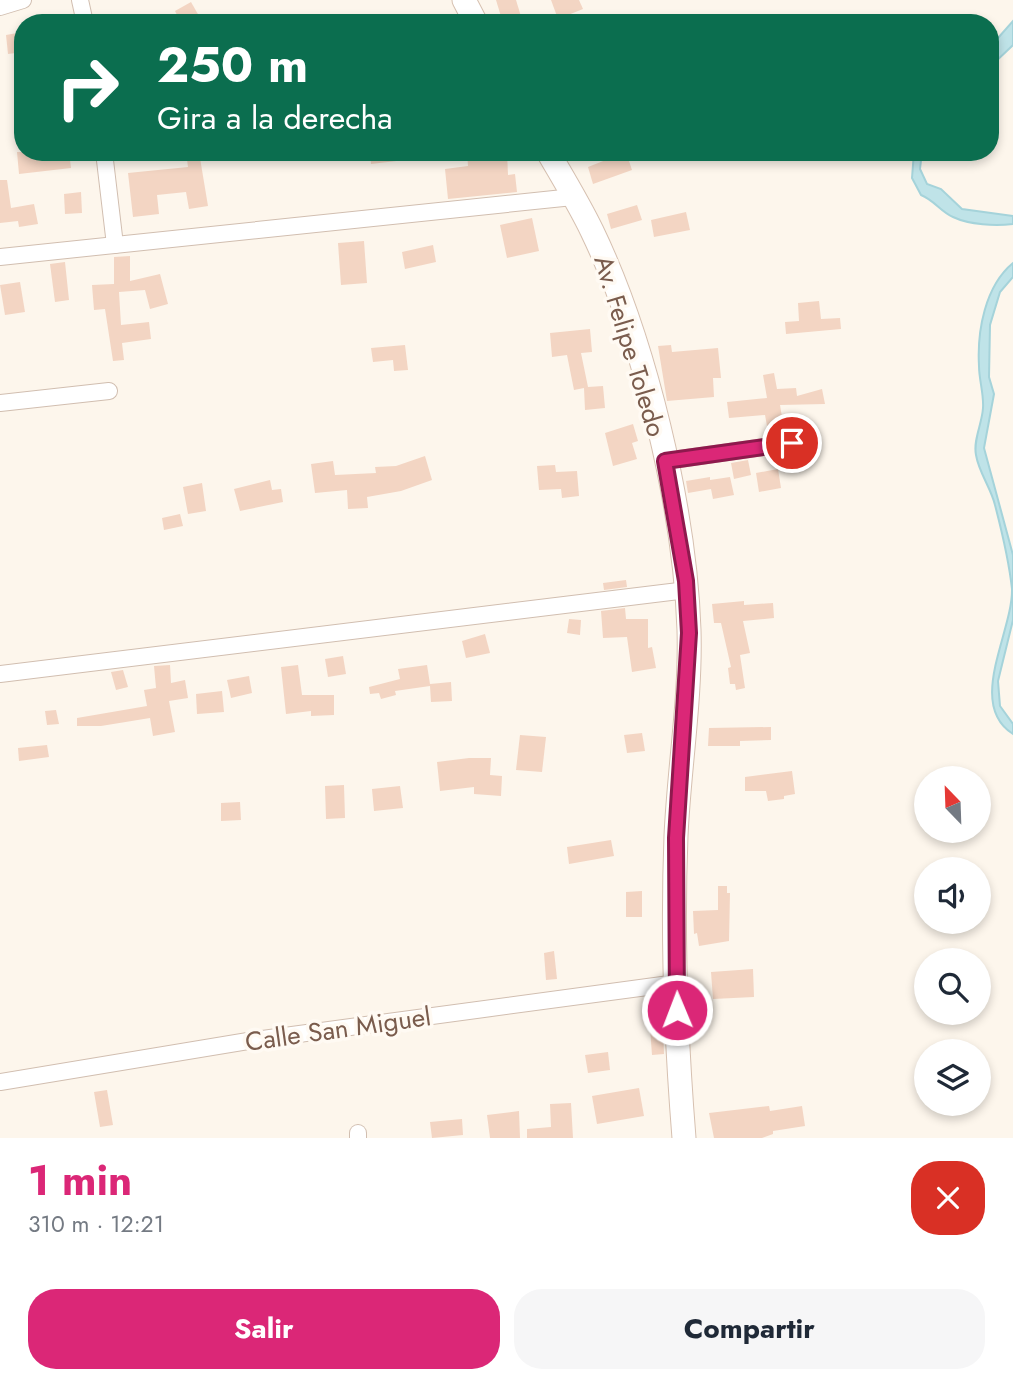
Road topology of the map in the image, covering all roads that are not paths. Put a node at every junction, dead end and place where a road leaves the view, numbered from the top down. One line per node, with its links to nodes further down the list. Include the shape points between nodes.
1 (23, 0): 2 (street)
2 (0, 7)
3 (105, 161): 6 (street)
4 (553, 161): 5 (main road, Av. Felipe Toledo)
5 (573, 197): 6 (street); 11 (main road, Av. Felipe Toledo, via 618,293)
6 (115, 245): 7 (street)
7 (0, 257)
8 (109, 391): 9 (street)
9 (0, 403)
10 (792, 443): 11 (street)
11 (665, 461): 12 (main road, Av. Felipe Toledo)
12 (687, 590): 13 (street); 14 (main road, Av. Felipe Toledo, via 689,633 676,838)
13 (0, 674)
14 (677, 983): 15 (street, Calle San Miguel, via 254,1040); 16 (main road, Av. Felipe Toledo)
15 (0, 1082)
16 (684, 1138)

